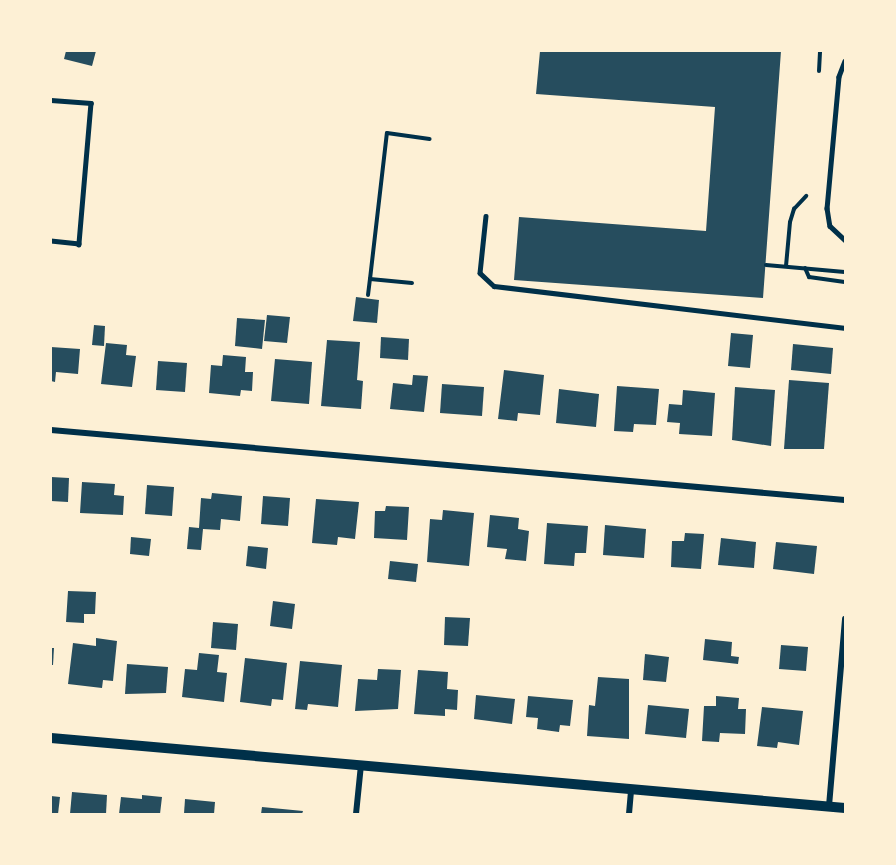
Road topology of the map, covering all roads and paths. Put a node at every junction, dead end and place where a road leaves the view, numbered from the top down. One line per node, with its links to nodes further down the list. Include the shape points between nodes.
1 (820, 51): 3 (path)
2 (845, 61): 8 (lane, via 839,77 827,208 830,226)
3 (819, 71)
4 (51, 100): 9 (lane, via 91,103 79,244)
5 (430, 139): 14 (path, via 387,133)
6 (806, 196): 11 (path, via 794,208 790,222)
7 (486, 216): 18 (lane, via 480,273 494,286)
8 (845, 240)
9 (51, 241)
10 (766, 265): 11 (path)
11 (786, 266): 12 (path)
12 (805, 268): 13 (path); 15 (path, via 809,277)
13 (845, 272)
14 (370, 279): 16 (path); 17 (path)
15 (845, 282)
16 (412, 283)
17 (369, 295)
18 (845, 328)
19 (51, 430): 20 (street)
20 (845, 500)
21 (845, 619): 25 (street)
22 (51, 738): 23 (street)
23 (361, 765): 24 (street); 27 (street)
24 (632, 789): 25 (street); 28 (street)
25 (829, 806): 26 (street)
26 (845, 808)
27 (356, 814)
28 (629, 814)

